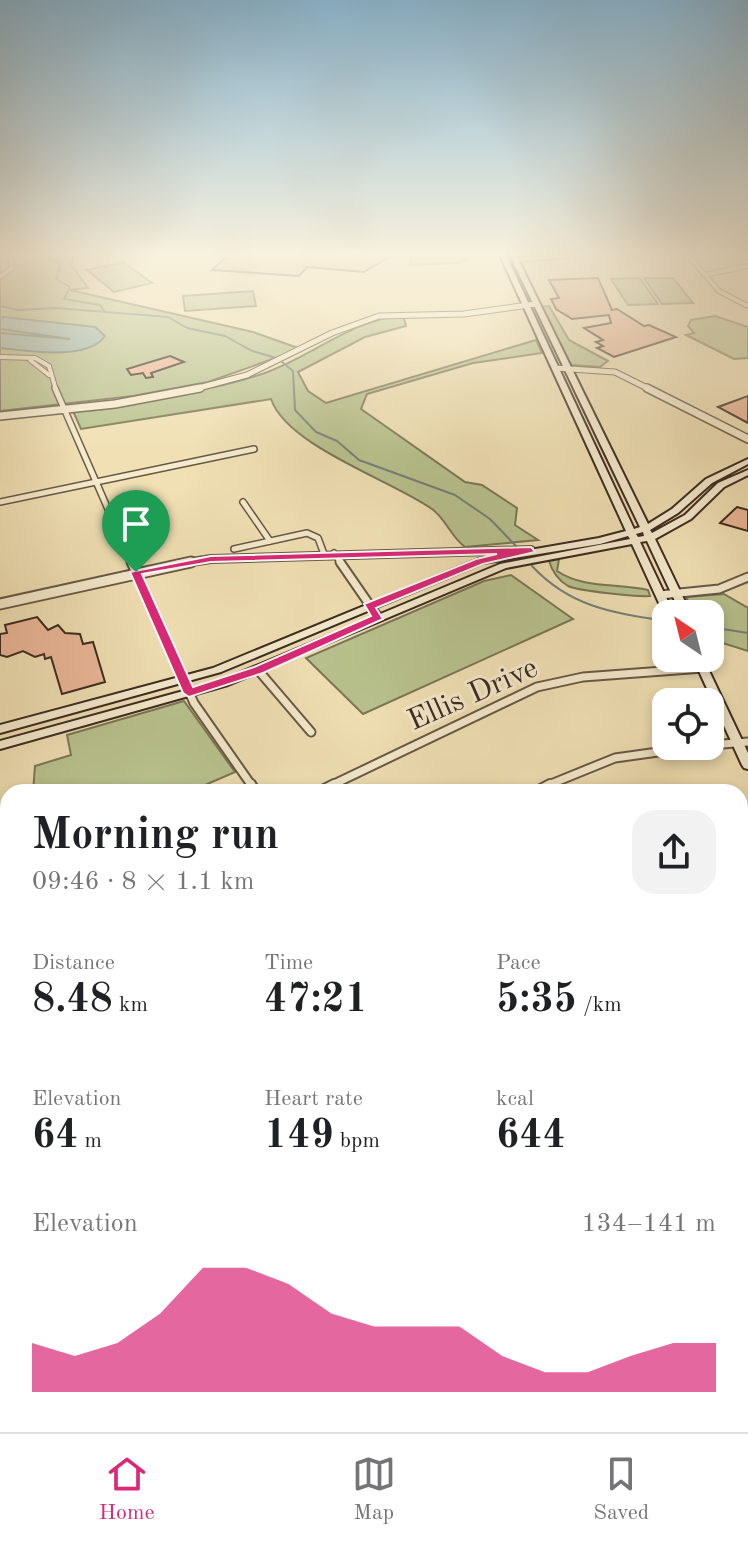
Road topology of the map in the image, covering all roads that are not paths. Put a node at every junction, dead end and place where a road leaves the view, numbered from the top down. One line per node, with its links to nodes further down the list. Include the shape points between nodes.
1 (370, 320): 7 (street, via 217,384)
2 (533, 320): 5 (main road)
3 (544, 320): 6 (main road)
4 (0, 357): 7 (street, via 35,362 49,375)
5 (555, 368): 6 (street); 21 (main road)
6 (567, 368): 9 (street, via 615,372); 18 (main road)
7 (65, 408): 8 (street); 13 (street)
8 (0, 416)
9 (748, 439)
10 (254, 449): 13 (street)
11 (748, 461): 14 (main road)
12 (748, 472): 15 (main road)
13 (97, 481): 16 (street); 29 (street)
14 (709, 481): 15 (main road); 19 (main road)
15 (721, 485): 20 (main road, via 688,517)
16 (0, 502)
17 (243, 502): 22 (street)
18 (637, 512): 19 (main road); 20 (main road)
19 (666, 519): 20 (main road)
20 (649, 533): 21 (main road); 33 (main road)
21 (634, 538): 23 (main road); 25 (main road); 28 (main road)
22 (270, 541): 24 (street); 27 (street, via 314,535)
23 (614, 547): 28 (main road); 37 (main road, via 525,560)
24 (234, 549)
25 (531, 550): 26 (street); 36 (main road, via 480,561)
26 (334, 553): 27 (street); 36 (street)
27 (324, 554): 29 (street, via 211,559)
28 (641, 556): 31 (main road)
29 (136, 572): 35 (street); 41 (street)
30 (748, 577): 34 (street)
31 (662, 599): 32 (street)
32 (666, 600)
33 (679, 600)
34 (691, 600)
35 (0, 604)
36 (368, 607): 37 (street); 41 (main road)
37 (378, 617): 39 (main road)
38 (652, 669): 50 (street, Ellis Drive, via 537,687)
39 (258, 670): 42 (main road); 44 (street)
40 (705, 672): 45 (main road)
41 (183, 680): 42 (street); 43 (main road)
42 (189, 693): 46 (main road); 49 (street)
43 (0, 729)
44 (311, 732)
45 (743, 742): 48 (main road)
46 (0, 745)
47 (652, 751): 51 (street, via 614,755)
48 (748, 765)
49 (251, 784)
50 (335, 784)
51 (550, 784)

